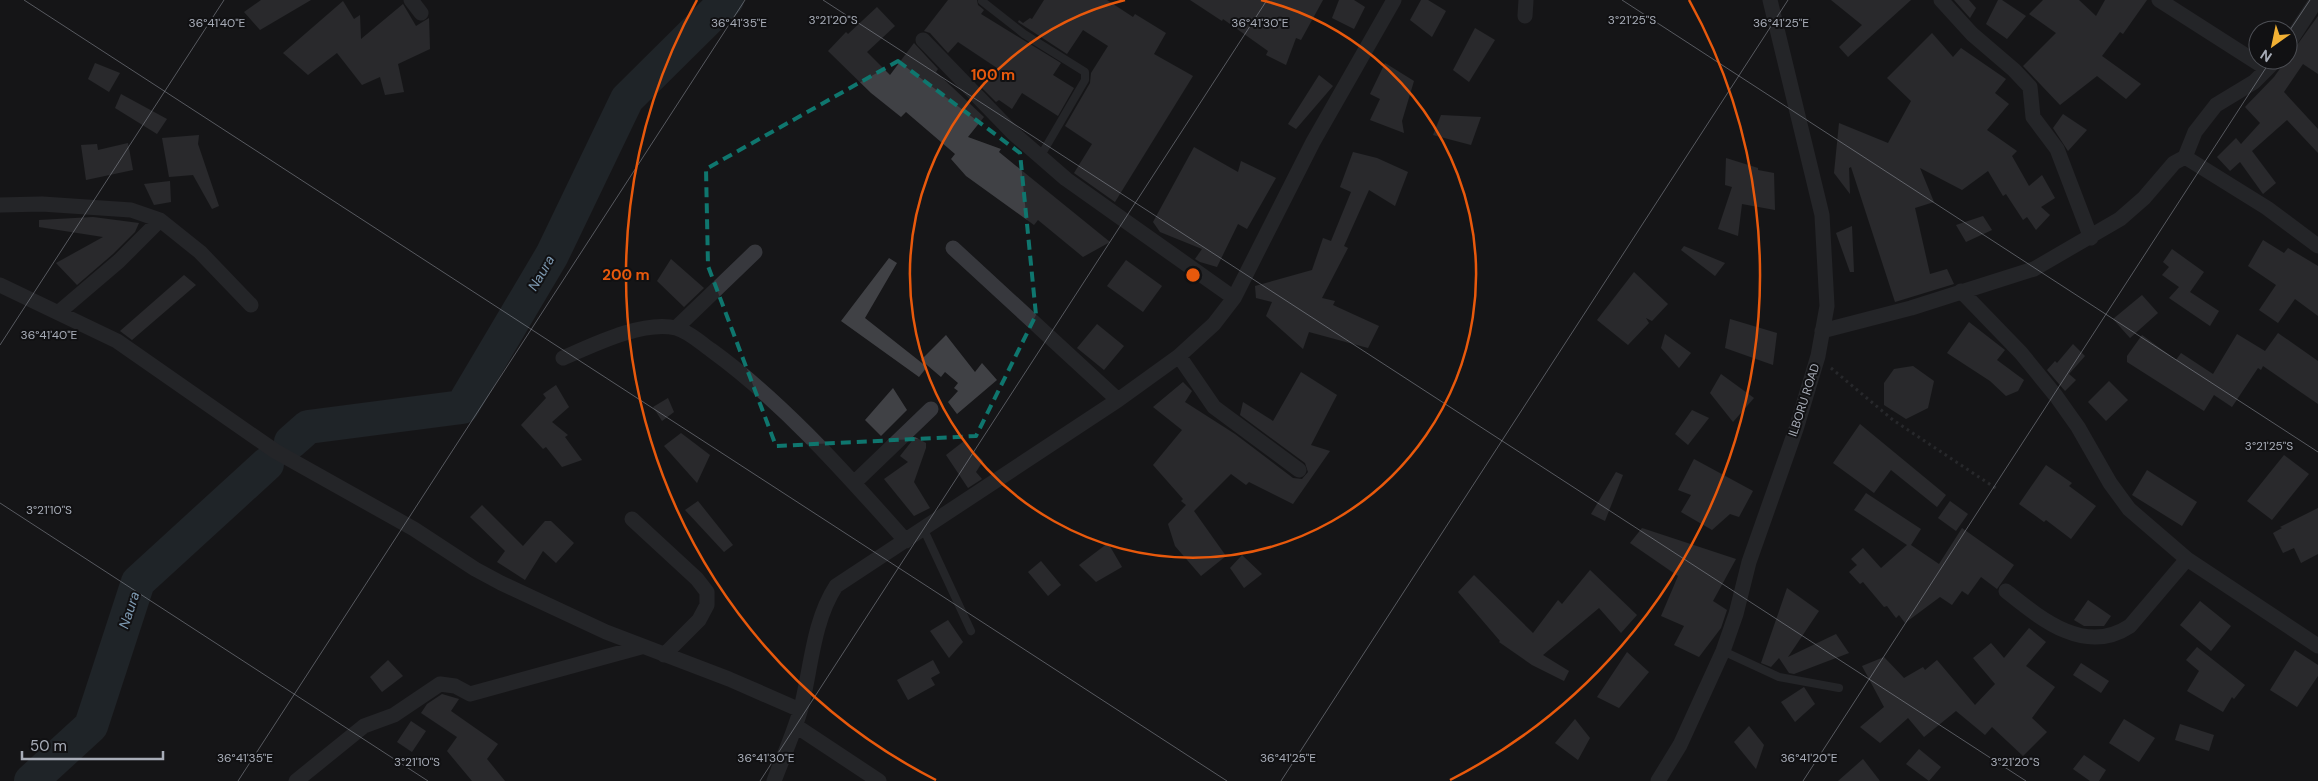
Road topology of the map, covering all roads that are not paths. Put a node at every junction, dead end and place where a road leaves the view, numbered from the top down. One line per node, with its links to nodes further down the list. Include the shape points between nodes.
1 (411, 0): 9 (street)
2 (1394, 0): 25 (street, via 1313,142)
3 (1526, 0): 10 (street)
4 (1770, 0): 29 (street, ILBORU ROAD, via 1822,215 1826,306)
5 (1940, 0): 19 (street, via 2030,87 2032,117 2057,149)
6 (2159, 0): 13 (street)
7 (2317, 0): 11 (street)
8 (982, 1): 15 (lane, via 1024,34 1085,72 1084,80)
9 (421, 14)
10 (1525, 16)
11 (2298, 29)
12 (923, 40): 15 (street)
13 (2248, 51)
14 (2267, 70): 16 (street, via 2216,106 2196,132)
15 (1040, 157): 25 (street, via 1066,179)
16 (2184, 157): 19 (street, via 2174,163 2144,198 2120,219); 20 (street, via 2259,202)
17 (0, 205): 18 (street, via 42,204 131,210)
18 (160, 220): 26 (street, via 200,252); 27 (street, via 119,261)
19 (2091, 238): 24 (street, via 2034,269)
20 (2318, 246)
21 (953, 248): 32 (street)
22 (755, 252): 28 (street)
23 (0, 285): 27 (street)
24 (1961, 291): 29 (street, via 1911,308); 39 (street, via 2021,353 2056,396 2129,510)
25 (1234, 298): 30 (street, via 1214,324)
26 (251, 305)
27 (58, 313): 43 (street, via 117,341 255,438 414,529 475,569 530,598)
28 (676, 328): 31 (street, via 639,329); 35 (street, via 734,367)
29 (1822, 331): 44 (street, ILBORU ROAD, via 1818,356 1796,429 1749,562 1736,614)
30 (1179, 356): 32 (street); 34 (street, via 1214,407)
31 (563, 358)
32 (1118, 400): 37 (street)
33 (931, 409): 35 (street)
34 (1300, 470)
35 (854, 483): 38 (street)
36 (632, 518): 45 (street, via 707,592 707,605 699,620)
37 (924, 530): 38 (street); 41 (lane)
38 (906, 541): 47 (street, via 852,574 836,586 829,597)
39 (2187, 559): 40 (street, via 2130,626 2105,636 2089,638 2060,630); 42 (street)
40 (2006, 591)
41 (971, 631)
42 (2318, 646)
43 (640, 647): 45 (street); 49 (street, via 470,694 455,686 440,684 394,716 364,726)
44 (1722, 651): 46 (lane, via 1779,677); 52 (street, ILBORU ROAD, via 1680,745)
45 (664, 655): 47 (street)
46 (1838, 688)
47 (800, 710): 48 (street)
48 (796, 726): 50 (street); 51 (street)
49 (296, 781)
50 (774, 781)
51 (879, 781)
52 (1658, 781)

